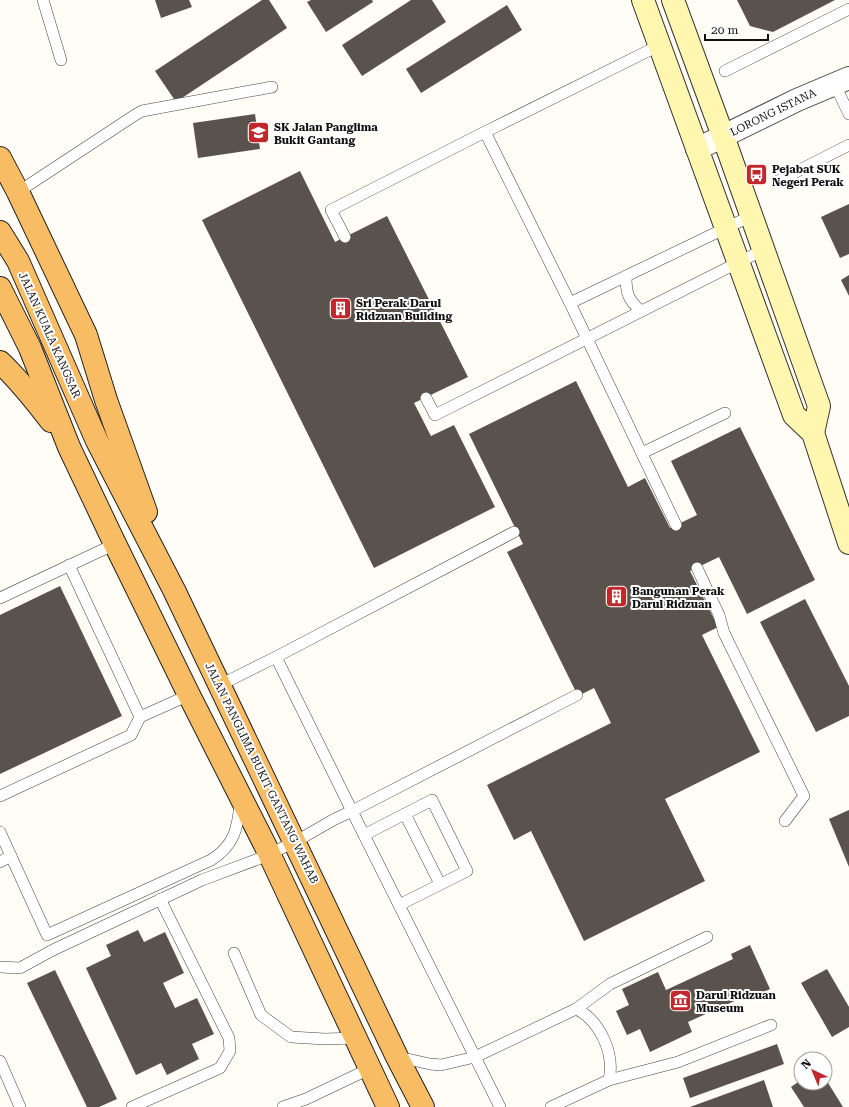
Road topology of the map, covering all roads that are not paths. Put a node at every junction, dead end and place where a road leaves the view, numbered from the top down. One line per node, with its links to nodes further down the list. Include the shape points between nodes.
1 (43, 0): 6 (lane)
2 (643, 0): 5 (main road)
3 (673, 0): 12 (main road)
4 (849, 9): 7 (lane)
5 (660, 45): 11 (lane); 14 (main road)
6 (61, 60)
7 (725, 71)
8 (842, 80): 10 (lane); 12 (street, LORONG ISTANA)
9 (272, 87): 17 (lane, via 142,111)
10 (849, 114)
11 (485, 132): 21 (lane, via 331,210); 26 (lane)
12 (723, 136): 14 (street, LORONG ISTANA); 18 (main road)
13 (849, 145): 16 (lane)
14 (697, 149): 19 (main road)
15 (0, 158): 17 (highway)
16 (778, 181)
17 (18, 192): 42 (highway, via 86,335 106,400)
18 (751, 216): 19 (lane); 22 (main road)
19 (726, 228): 23 (main road); 24 (lane)
20 (0, 232): 33 (highway, JALAN KUALA KANGSAR, via 18,261)
21 (345, 237)
22 (763, 250): 23 (lane); 32 (main road, via 819,406)
23 (738, 263): 27 (lane); 32 (main road, via 794,415)
24 (626, 276): 26 (lane); 27 (lane, via 628,297)
25 (0, 288): 34 (highway, via 30,348)
26 (570, 303): 28 (lane)
27 (641, 311): 28 (lane)
28 (587, 338): 30 (lane, via 435,415); 35 (lane)
29 (0, 362): 34 (highway, via 33,398)
30 (426, 398)
31 (725, 412): 35 (lane)
32 (813, 433): 38 (main road)
33 (97, 441): 42 (highway, JALAN PANGLIMA BUKIT GANTANG WAHAB)
34 (69, 446): 39 (highway)
35 (642, 453): 36 (lane)
36 (676, 525)
37 (514, 532): 44 (lane)
38 (849, 543)
39 (115, 544): 40 (lane); 46 (highway)
40 (69, 565): 43 (lane); 48 (lane)
41 (697, 568): 53 (lane, via 719,614 724,633 804,796)
42 (174, 590): 45 (highway, JALAN PANGLIMA BUKIT GANTANG WAHAB)
43 (0, 598)
44 (276, 657): 45 (lane); 51 (lane)
45 (220, 685): 56 (highway, JALAN PANGLIMA BUKIT GANTANG WAHAB)
46 (189, 695): 48 (lane); 50 (highway)
47 (577, 695): 51 (lane)
48 (140, 717): 49 (lane, via 131,735)
49 (0, 796)
50 (241, 798): 57 (highway); 58 (lane, via 234,836 220,854 47,935)
51 (352, 811): 55 (lane); 56 (lane)
52 (405, 814): 55 (lane); 60 (lane); 60 (lane, via 432,800 468,871)
53 (785, 821)
54 (0, 832): 58 (lane)
55 (364, 834): 62 (lane)
56 (295, 842): 57 (lane); 69 (highway, JALAN PANGLIMA BUKIT GANTANG WAHAB)
57 (269, 854): 61 (lane); 68 (highway)
58 (11, 856): 59 (lane)
59 (0, 862)
60 (440, 884): 62 (lane)
61 (160, 899): 65 (lane, via 20,968); 76 (lane, via 229,1038 230,1051 220,1068)
62 (399, 905): 70 (lane)
63 (707, 938): 66 (lane, via 610,984)
64 (234, 953): 68 (lane, via 261,1015 291,1037)
65 (0, 967)
66 (576, 1009): 70 (lane); 73 (lane, via 590,1018 607,1047 612,1070)
67 (771, 1025): 73 (lane, via 678,1062)
68 (355, 1038): 72 (highway)
69 (397, 1057): 70 (lane, via 442,1065); 79 (highway, JALAN PANGLIMA BUKIT GANTANG WAHAB)
70 (475, 1057): 80 (lane)
71 (0, 1061): 75 (lane)
72 (369, 1069): 74 (lane); 78 (highway)
73 (609, 1080): 81 (lane)
74 (305, 1103): 77 (lane)
75 (20, 1107)
76 (132, 1107)
77 (283, 1107)
78 (388, 1107)
79 (423, 1107)
80 (500, 1107)
81 (551, 1107)

